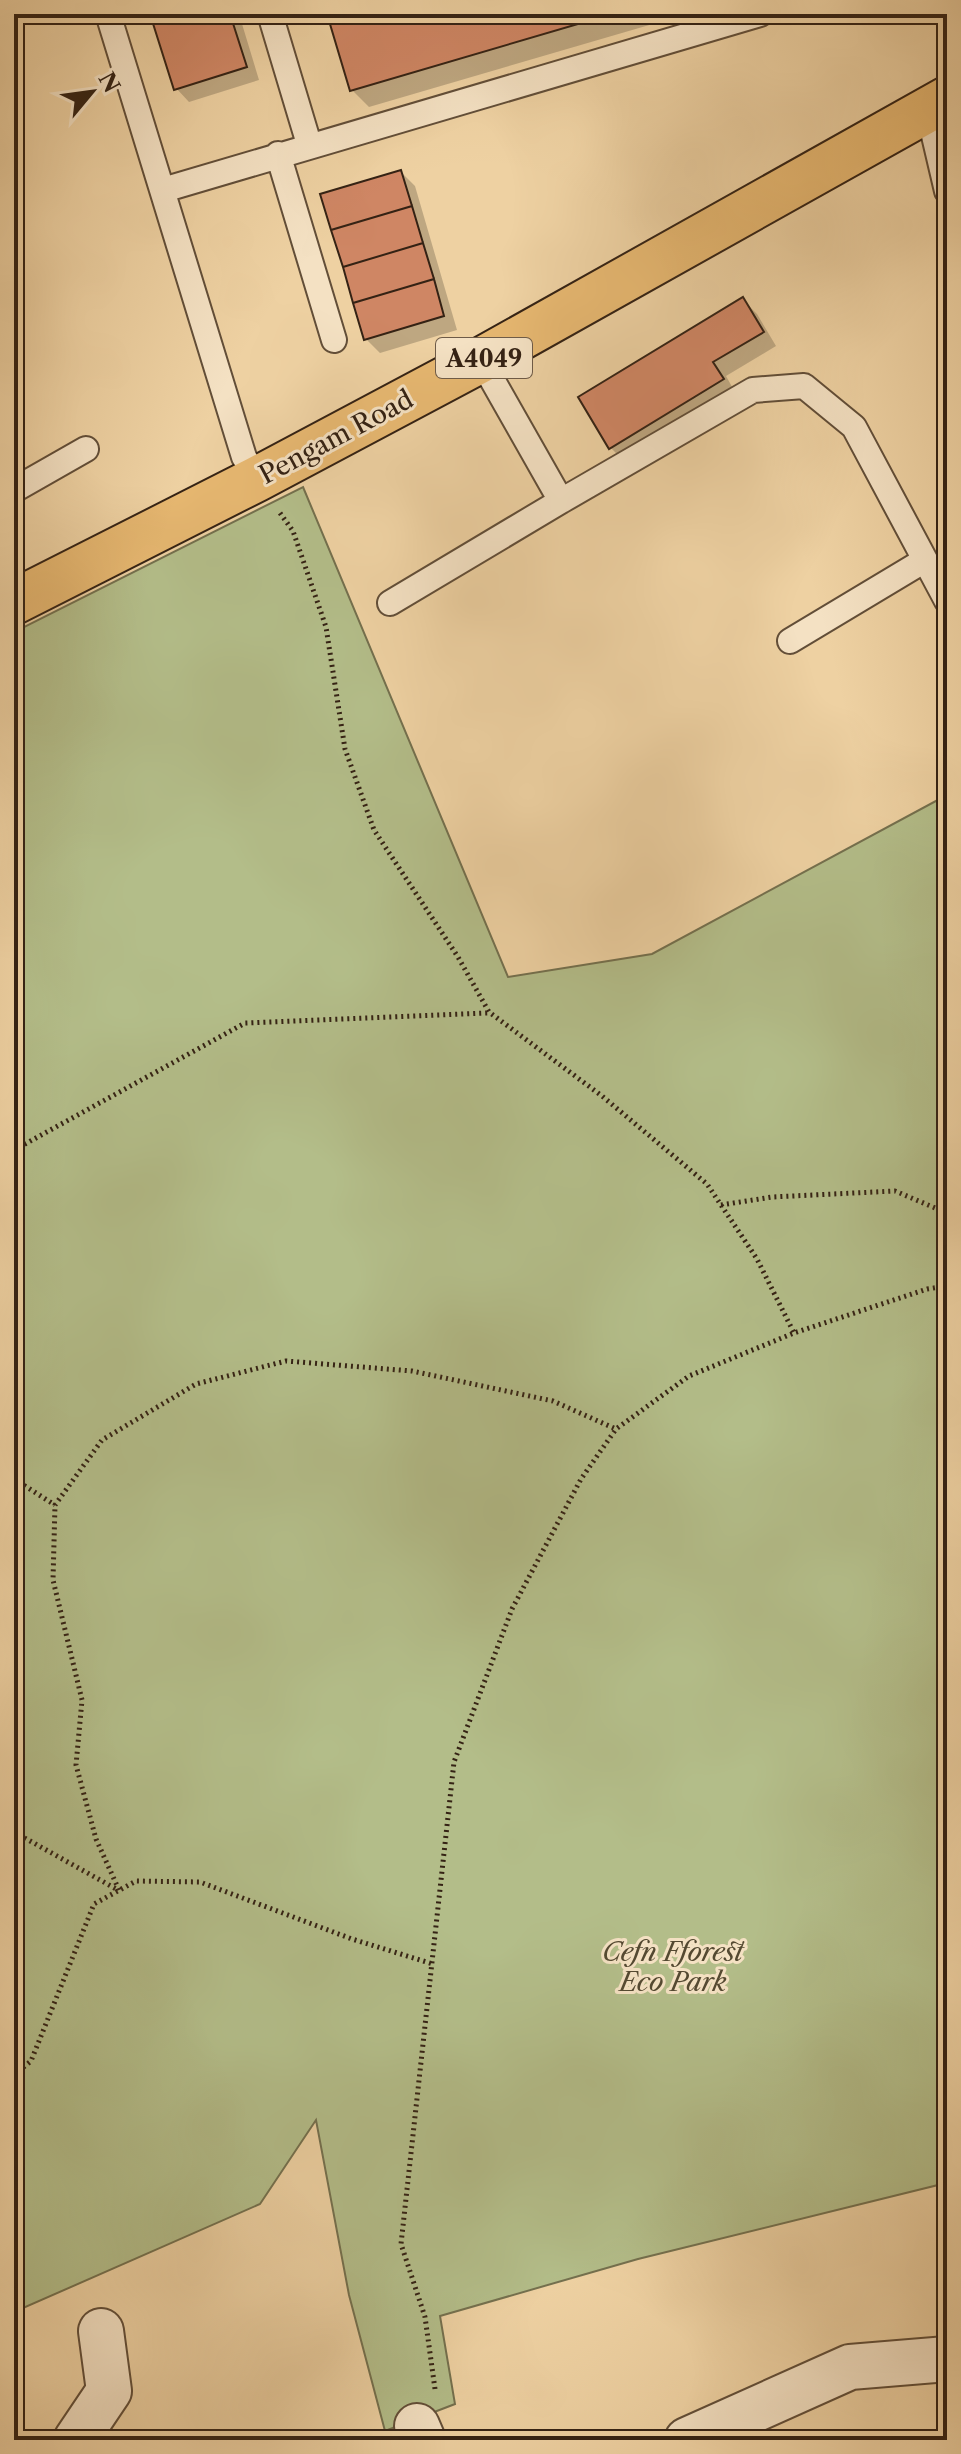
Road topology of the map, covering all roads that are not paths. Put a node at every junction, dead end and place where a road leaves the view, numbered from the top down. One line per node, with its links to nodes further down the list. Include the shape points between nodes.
1 (108, 14): 7 (lane)
2 (270, 14): 5 (lane)
3 (760, 14): 5 (lane)
4 (937, 105): 8 (lane); 10 (main road, Pengam Road / A4049)
5 (309, 144): 6 (lane)
6 (278, 154): 7 (lane); 9 (lane)
7 (163, 190): 12 (lane, via 244,457)
8 (947, 191)
9 (334, 340)
10 (481, 360): 12 (main road, Pengam Road / A4049); 14 (lane)
11 (86, 449): 13 (lane)
12 (257, 479): 17 (main road, Pengam Road / A4049)
13 (14, 490)
14 (561, 501): 15 (lane, via 753,390 804,386 854,427); 18 (lane)
15 (925, 560): 16 (lane); 19 (lane)
16 (947, 601)
17 (14, 602)
18 (390, 603)
19 (790, 641)
20 (101, 2331): 22 (street, via 109,2391)
21 (947, 2359): 23 (street, via 850,2367)
22 (76, 2440)
23 (687, 2440)

